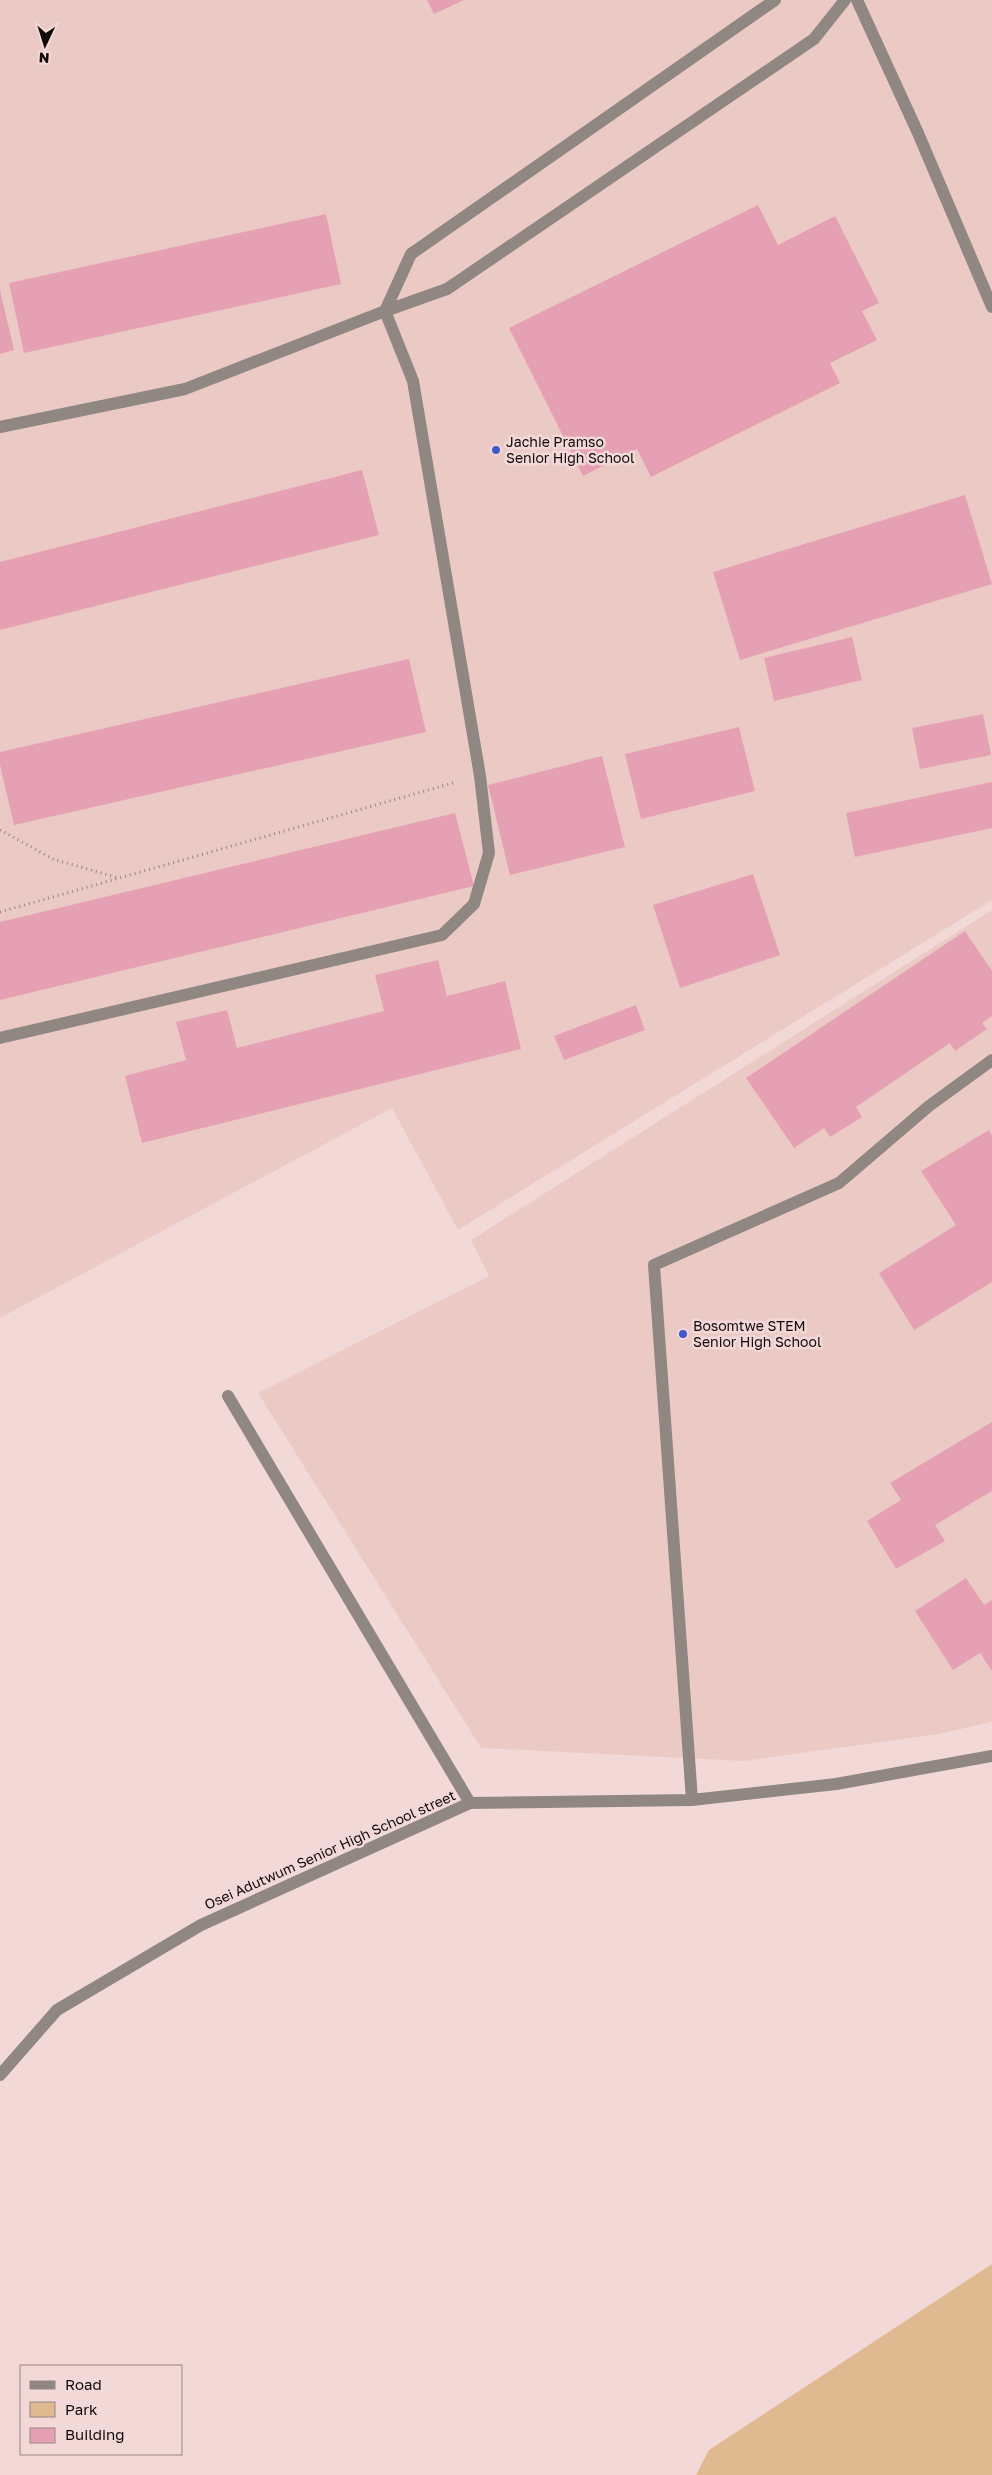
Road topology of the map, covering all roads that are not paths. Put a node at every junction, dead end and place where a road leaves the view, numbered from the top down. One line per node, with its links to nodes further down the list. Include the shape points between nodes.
1 (775, 0): 5 (street, via 411,254)
2 (844, 0): 5 (street, via 814,39 447,289)
3 (857, 0): 4 (street, via 918,132)
4 (992, 307)
5 (385, 311): 6 (street, via 184,389); 7 (street, via 413,381 480,776 489,853 474,904 442,935)
6 (0, 427)
7 (0, 1038)
8 (992, 1060): 11 (street, via 929,1106 839,1183 654,1265)
9 (228, 1396): 12 (street)
10 (992, 1756): 11 (street, Osei Adutwum Senior High School street, via 836,1784)
11 (692, 1800): 12 (street, Osei Adutwum Senior High School street)
12 (470, 1803): 13 (street, Osei Adutwum Senior High School street, via 201,1925 57,2010)
13 (0, 2075)

